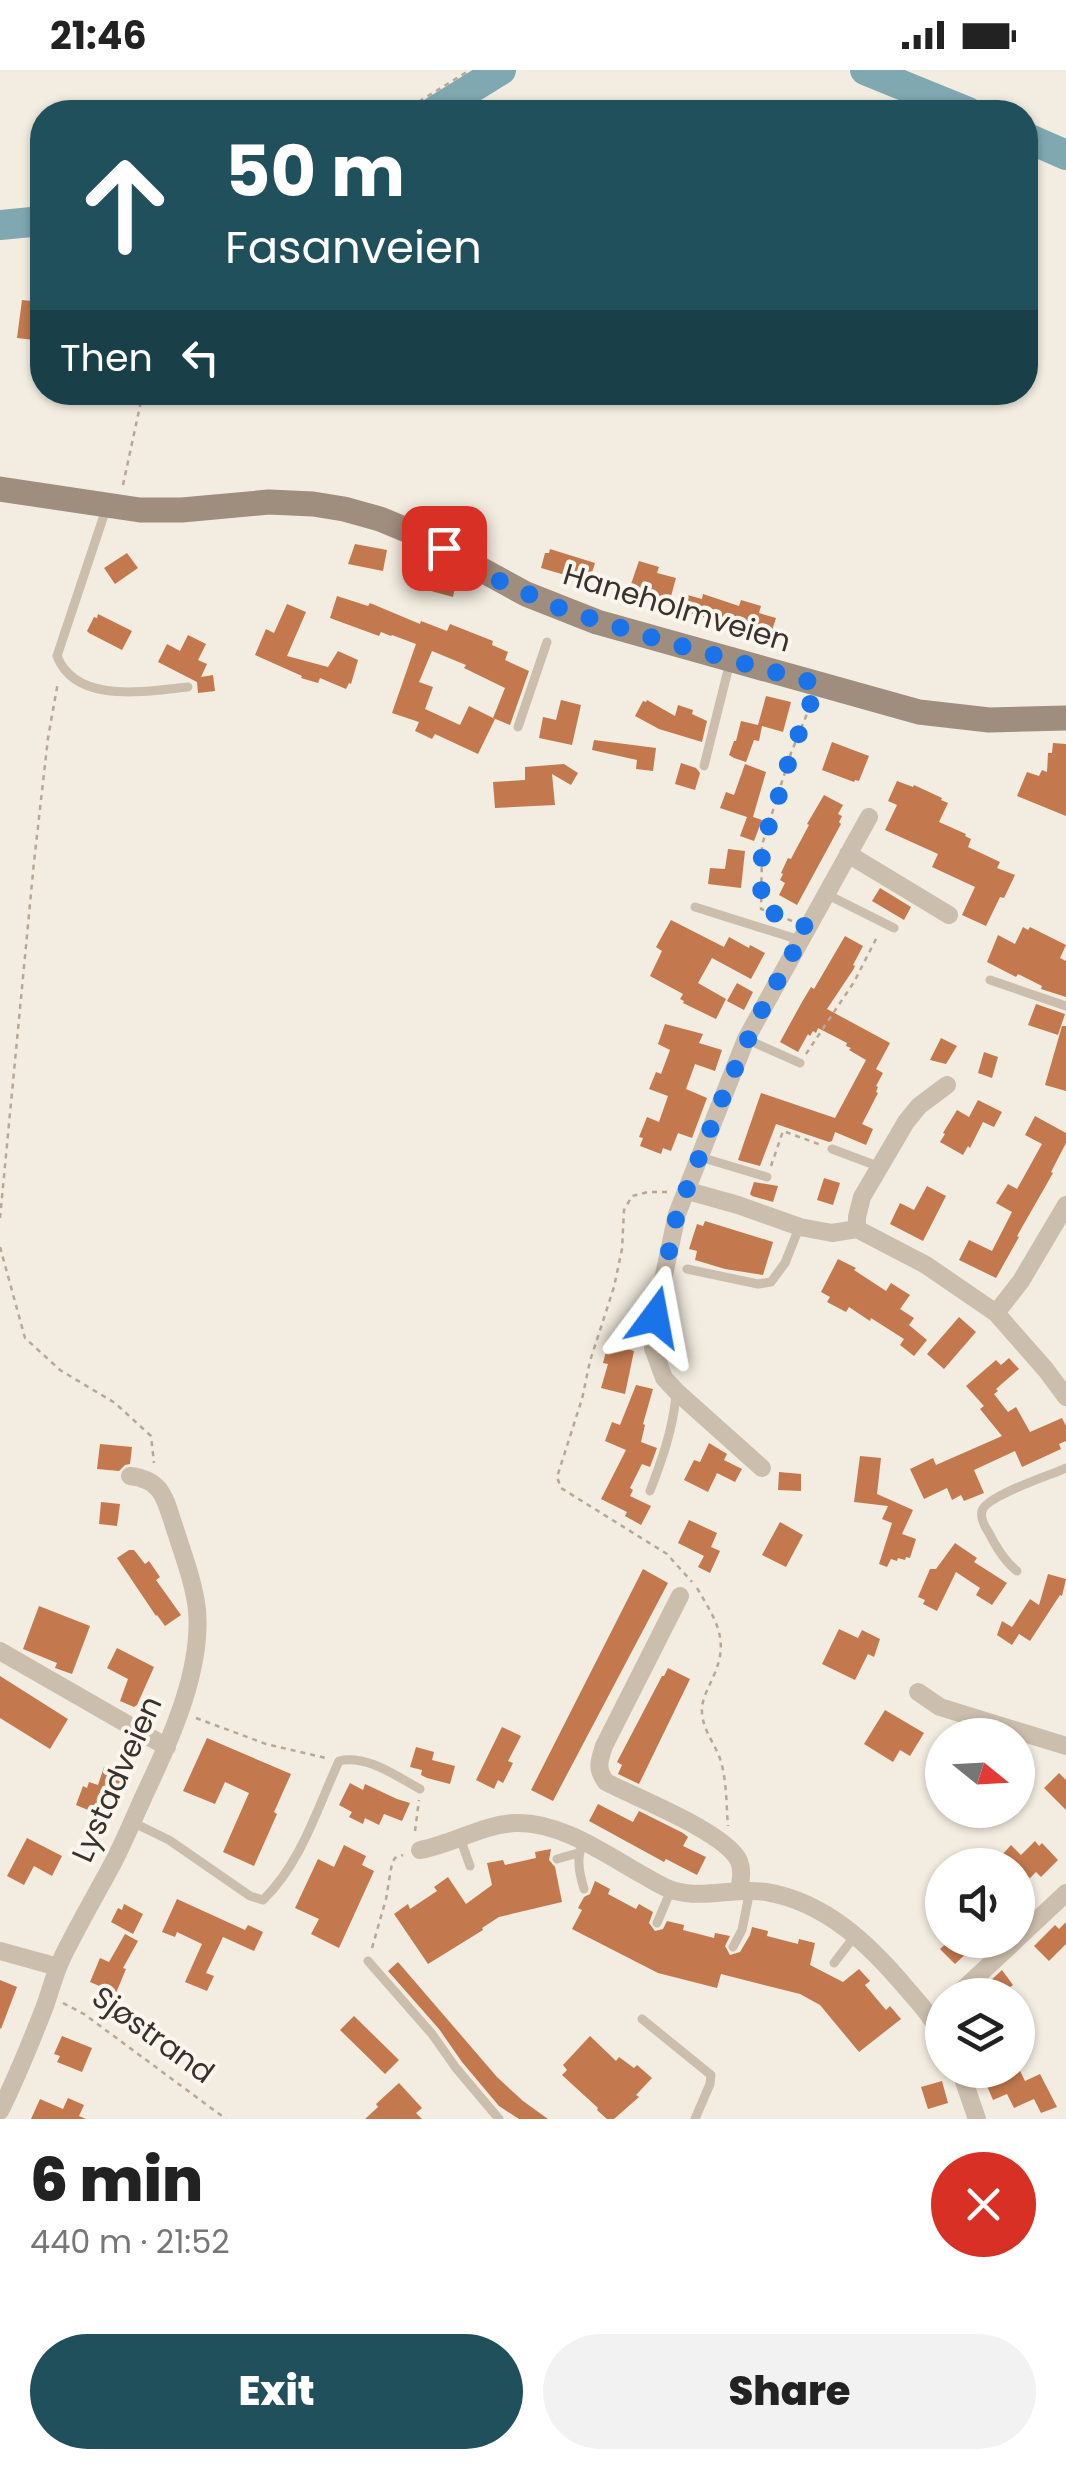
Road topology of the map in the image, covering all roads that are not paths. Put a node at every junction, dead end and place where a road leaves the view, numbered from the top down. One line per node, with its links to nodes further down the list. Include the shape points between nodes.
1 (0, 489): 2 (main road, Haneholmveien)
2 (107, 506): 4 (main road, Haneholmveien, via 164,511 285,502 344,509 416,534 564,610); 5 (lane, via 57,656 62,668 74,680 106,690)
3 (547, 642): 7 (lane)
4 (730, 660): 6 (main road, Haneholmveien, via 953,718); 8 (lane)
5 (188, 688)
6 (1066, 718)
7 (518, 727)
8 (704, 766)
9 (870, 817): 10 (street)
10 (848, 854): 11 (street); 13 (street)
11 (826, 894): 14 (lane); 15 (street)
12 (695, 907): 15 (lane)
13 (949, 915)
14 (894, 928)
15 (804, 933): 18 (street)
16 (990, 980): 17 (lane)
17 (1066, 1006)
18 (746, 1039): 19 (lane); 22 (street)
19 (800, 1063)
20 (947, 1085): 23 (street, via 911,1114)
21 (832, 1149): 23 (lane)
22 (700, 1157): 24 (lane); 25 (street)
23 (880, 1167): 28 (street, via 862,1197)
24 (767, 1176)
25 (688, 1191): 27 (street); 31 (street, via 677,1214 652,1337 664,1378)
26 (1066, 1205): 30 (street)
27 (800, 1227): 28 (street); 29 (lane, via 771,1282)
28 (857, 1229): 30 (street, via 926,1264)
29 (687, 1269)
30 (996, 1313): 32 (street)
31 (676, 1392): 33 (street); 36 (lane)
32 (1066, 1397)
33 (762, 1468)
34 (1066, 1468): 37 (lane, via 985,1504 982,1522)
35 (130, 1476): 42 (street, Lystadveien, via 151,1480 163,1494 197,1609 196,1642)
36 (650, 1491)
37 (1017, 1571)
38 (680, 1596): 52 (street, via 604,1746 600,1774 726,1847 737,1857)
39 (0, 1650): 42 (street)
40 (918, 1692): 41 (street, via 940,1707)
41 (1066, 1746)
42 (168, 1747): 44 (street, Lystadveien)
43 (420, 1788): 44 (lane, via 370,1764 338,1761 291,1867 262,1900)
44 (132, 1822): 62 (street, Lystadveien)
45 (460, 1838): 46 (street, via 524,1824 562,1833); 47 (street); 49 (lane)
46 (581, 1848): 48 (lane); 50 (lane); 51 (street)
47 (420, 1850)
48 (557, 1859)
49 (470, 1866)
50 (584, 1888)
51 (672, 1890): 52 (street); 55 (lane)
52 (745, 1890): 56 (street, via 794,1898); 57 (lane, via 742,1930)
53 (1066, 1893): 54 (street)
54 (1035, 1922)
55 (657, 1923)
56 (855, 1934): 61 (lane); 64 (street)
57 (733, 1948)
58 (0, 1951): 62 (street)
59 (996, 1958): 63 (street)
60 (368, 1961): 68 (lane)
61 (834, 1963)
62 (58, 1967): 67 (street, Lystadveien)
63 (976, 1978)
64 (925, 2007)
65 (642, 2019): 69 (lane, via 711,2075)
66 (966, 2088): 70 (street)
67 (0, 2111)
68 (499, 2119)
69 (694, 2119)
70 (976, 2119)

